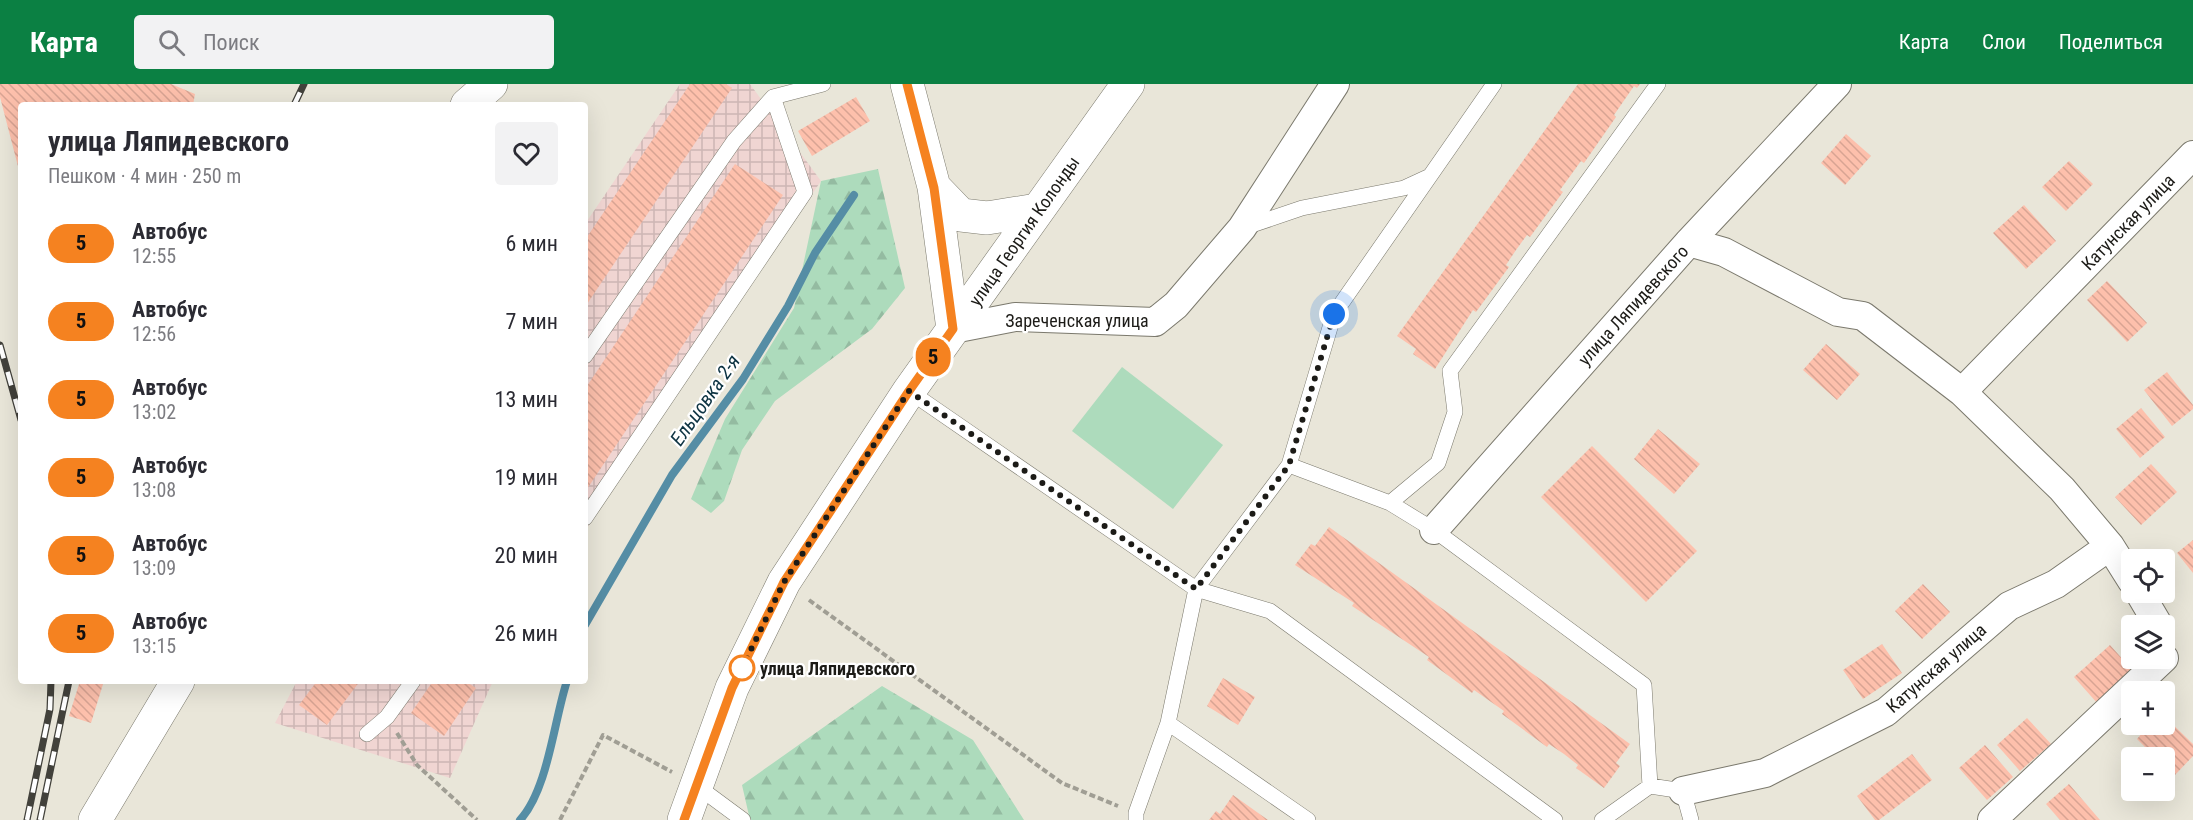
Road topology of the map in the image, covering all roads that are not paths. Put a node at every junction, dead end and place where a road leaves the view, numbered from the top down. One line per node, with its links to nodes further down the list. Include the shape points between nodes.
1 (491, 84): 10 (main road)
2 (823, 84): 9 (lane)
3 (907, 84): 13 (main road)
4 (1128, 84): 14 (main road, улица Георгия Колонды)
5 (1335, 84): 15 (street, Зареченская улица)
6 (1494, 84): 12 (lane)
7 (1658, 84): 22 (lane, via 1450,371 1455,412 1438,463)
8 (1837, 84): 16 (street, улица Ляпидевского)
9 (773, 97): 18 (lane, via 734,141); 23 (lane, via 805,192)
10 (470, 102)
11 (2193, 155): 20 (street, Катунская улица)
12 (1432, 174): 15 (lane, via 1404,188 1302,208); 21 (lane, via 1334,314)
13 (934, 188): 14 (main road, via 961,215 987,218); 17 (main road)
14 (1037, 210): 17 (main road, улица Георгия Колонды)
15 (1242, 228): 17 (street, Зареченская улица, via 1176,305 1155,322 1015,317)
16 (1689, 242): 20 (street, via 1724,252 1838,312 1863,316); 24 (street, улица Ляпидевского)
17 (953, 329): 19 (main road, улица Георгия Колонды)
18 (588, 352)
19 (909, 391): 27 (lane); 33 (main road, улица Георгия Колонды, via 784,582 732,688)
20 (1962, 392): 25 (street, via 2062,489)
21 (1289, 465): 22 (lane); 27 (lane)
22 (1390, 503): 24 (lane)
23 (588, 514)
24 (1434, 530): 34 (lane, via 1644,685)
25 (2110, 546): 26 (street); 35 (street, Катунская улица, via 2056,584 2009,606 1886,712 1765,773)
26 (2121, 564)
27 (1196, 589): 31 (lane); 41 (lane, via 1270,611)
28 (2152, 669): 44 (street)
29 (176, 684): 37 (main road)
30 (411, 684): 32 (lane, via 387,717)
31 (1168, 723): 36 (lane); 40 (lane)
32 (367, 734)
33 (697, 786): 38 (main road, улица Георгия Колонды); 39 (lane)
34 (1650, 786): 35 (lane); 42 (lane)
35 (1683, 790): 43 (lane)
36 (1136, 816)
37 (95, 820)
38 (684, 820)
39 (742, 820)
40 (1308, 820)
41 (1555, 820)
42 (1602, 820)
43 (1691, 820)
44 (1992, 820)

